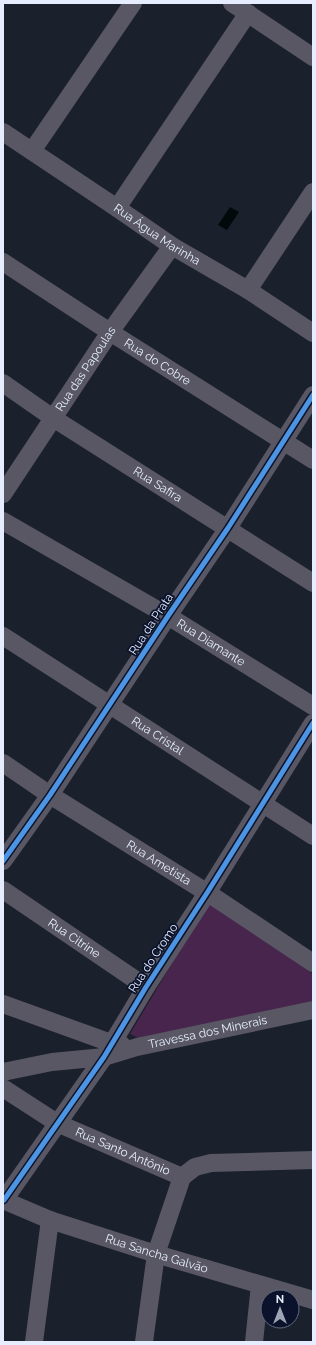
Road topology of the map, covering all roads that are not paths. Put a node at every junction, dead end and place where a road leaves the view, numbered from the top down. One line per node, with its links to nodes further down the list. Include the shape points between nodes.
1 (133, 3): 6 (street)
2 (232, 3): 3 (street)
3 (248, 13): 4 (street); 8 (street)
4 (313, 57)
5 (3, 132): 6 (street, Rua Água Marinha)
6 (32, 151): 8 (street, Rua Água Marinha)
7 (313, 192): 11 (street)
8 (117, 208): 9 (street, Rua Água Marinha)
9 (172, 246): 11 (street, Rua Água Marinha); 12 (street, Rua das Papoulas)
10 (3, 262): 12 (street, Rua do Cobre)
11 (248, 290): 13 (street, Rua Água Marinha)
12 (110, 332): 16 (street, Rua das Papoulas); 17 (street, Rua do Cobre)
13 (313, 332)
14 (3, 383): 16 (street, Rua Safira)
15 (313, 395): 17 (street, Rua da Prata)
16 (53, 418): 19 (street, Rua das Papoulas); 21 (street, Rua Safira)
17 (283, 441): 18 (street, Rua do Cobre); 21 (street, Rua da Prata)
18 (313, 460)
19 (3, 494)
20 (3, 521): 23 (street, Rua Diamante)
21 (228, 528): 22 (street, Rua Safira); 23 (street, Rua da Prata)
22 (313, 583)
23 (168, 616): 25 (street, Rua da Prata); 26 (street, Rua Diamante)
24 (3, 636): 25 (street, Rua Cristal)
25 (110, 705): 29 (street, Rua da Prata); 30 (street, Rua Cristal)
26 (313, 706)
27 (313, 724): 30 (street, Rua do Cromo)
28 (3, 763): 29 (street, Rua Ametista)
29 (50, 795): 32 (street, Rua da Prata); 34 (street, Rua Ametista)
30 (264, 804): 31 (street, Rua Cristal); 34 (street, Rua do Cromo)
31 (313, 836)
32 (3, 861)
33 (3, 890): 36 (street, Rua Citrine)
34 (207, 893): 35 (street, Rua Ametista); 36 (street, Rua do Cromo)
35 (313, 963)
36 (146, 987): 39 (street, Rua do Cromo)
37 (3, 1004): 39 (street)
38 (313, 1010): 39 (street, Travessa dos Minerais, via 137,1047)
39 (108, 1050): 40 (street, Travessa dos Minerais); 42 (street, Rua do Cromo)
40 (3, 1072)
41 (3, 1088): 42 (street, Rua Santo Antônio)
42 (57, 1123): 44 (street, Rua Santo Antônio); 45 (street, Rua do Cromo)
43 (313, 1160): 44 (street, via 211,1163 195,1166)
44 (182, 1176): 47 (street)
45 (4, 1200): 46 (street, Rua Sancha Galvão)
46 (50, 1220): 47 (street, Rua Sancha Galvão); 50 (street)
47 (156, 1254): 48 (street, Rua Sancha Galvão); 51 (street)
48 (260, 1285): 49 (street, Rua Sancha Galvão); 52 (street)
49 (313, 1300)
50 (34, 1342)
51 (144, 1342)
52 (254, 1342)

